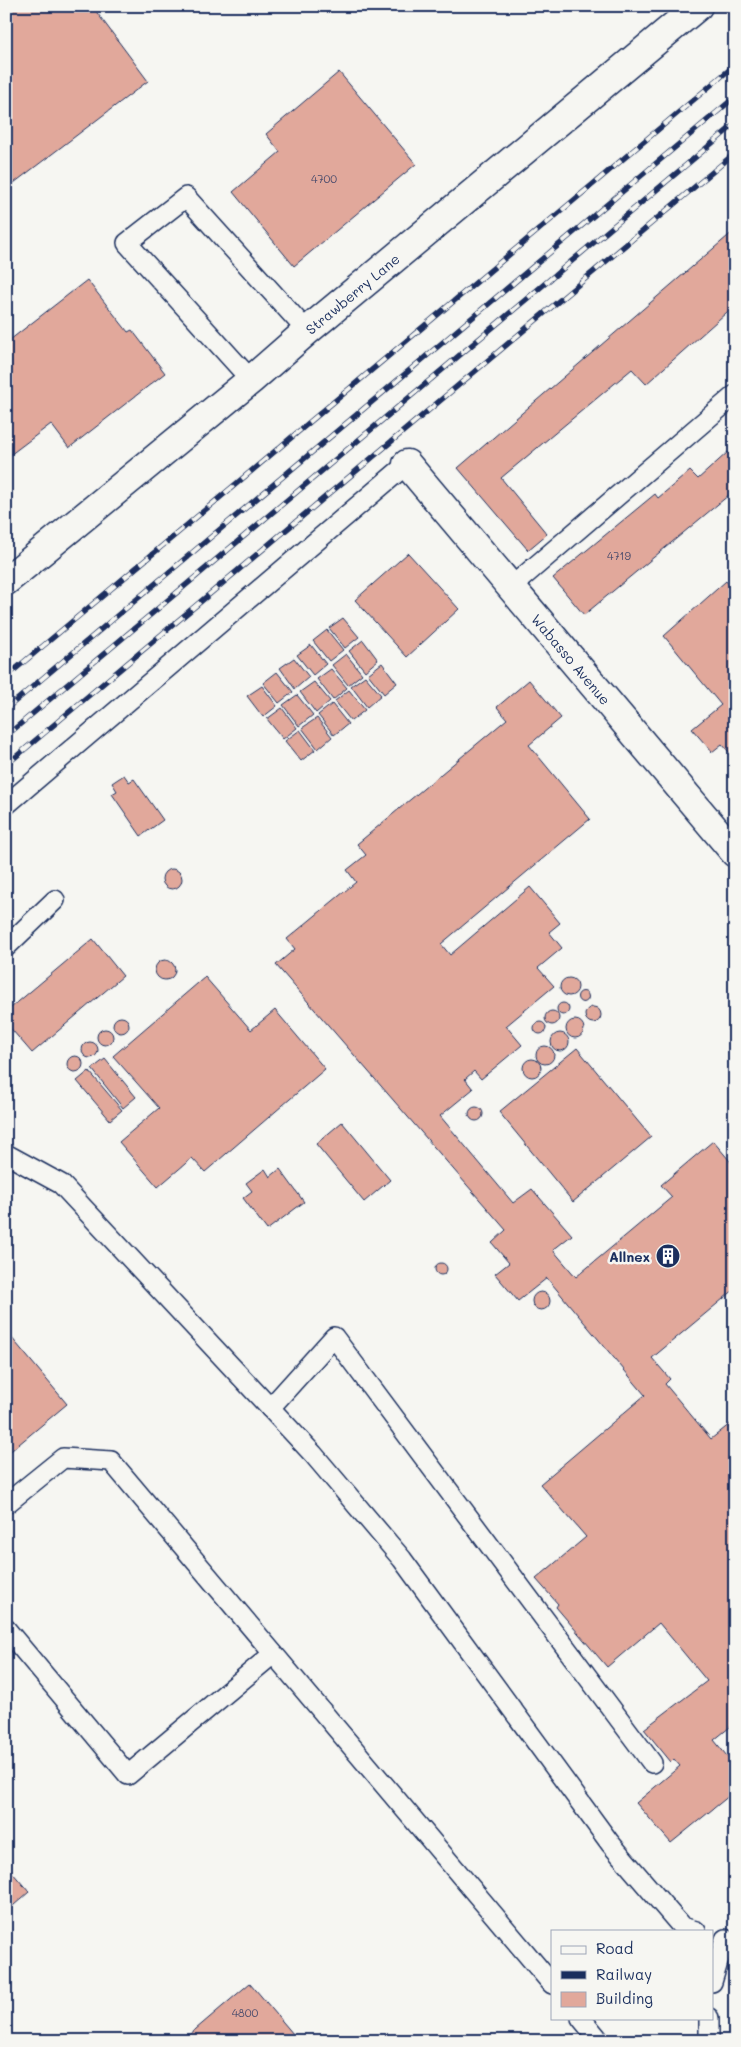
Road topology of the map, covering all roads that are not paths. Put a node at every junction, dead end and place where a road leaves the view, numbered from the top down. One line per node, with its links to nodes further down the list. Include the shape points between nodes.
1 (698, 6): 2 (street, Strawberry Lane)
2 (307, 330): 3 (street, Strawberry Lane); 3 (lane, via 186,197 127,243)
3 (251, 380): 6 (street, Strawberry Lane)
4 (735, 396): 7 (lane)
5 (407, 464): 7 (street, Wabasso Avenue); 8 (lane)
6 (6, 581)
7 (510, 588): 9 (street, Wabasso Avenue)
8 (6, 806)
9 (735, 853)
10 (55, 900): 11 (lane)
11 (6, 946)
12 (6, 1154): 13 (lane, via 61,1184)
13 (270, 1408): 17 (lane, via 334,1337); 18 (lane, via 402,1559 610,1843 682,1927)
14 (6, 1504): 16 (lane, via 63,1458 111,1461)
15 (6, 1629): 16 (lane, via 128,1775)
16 (274, 1654): 21 (lane)
17 (652, 1763)
18 (692, 1930)
19 (724, 1936): 20 (lane)
20 (714, 1974)
21 (551, 1983)
22 (583, 2020): 24 (lane)
23 (709, 2020): 25 (lane)
24 (600, 2041)
25 (709, 2041)

